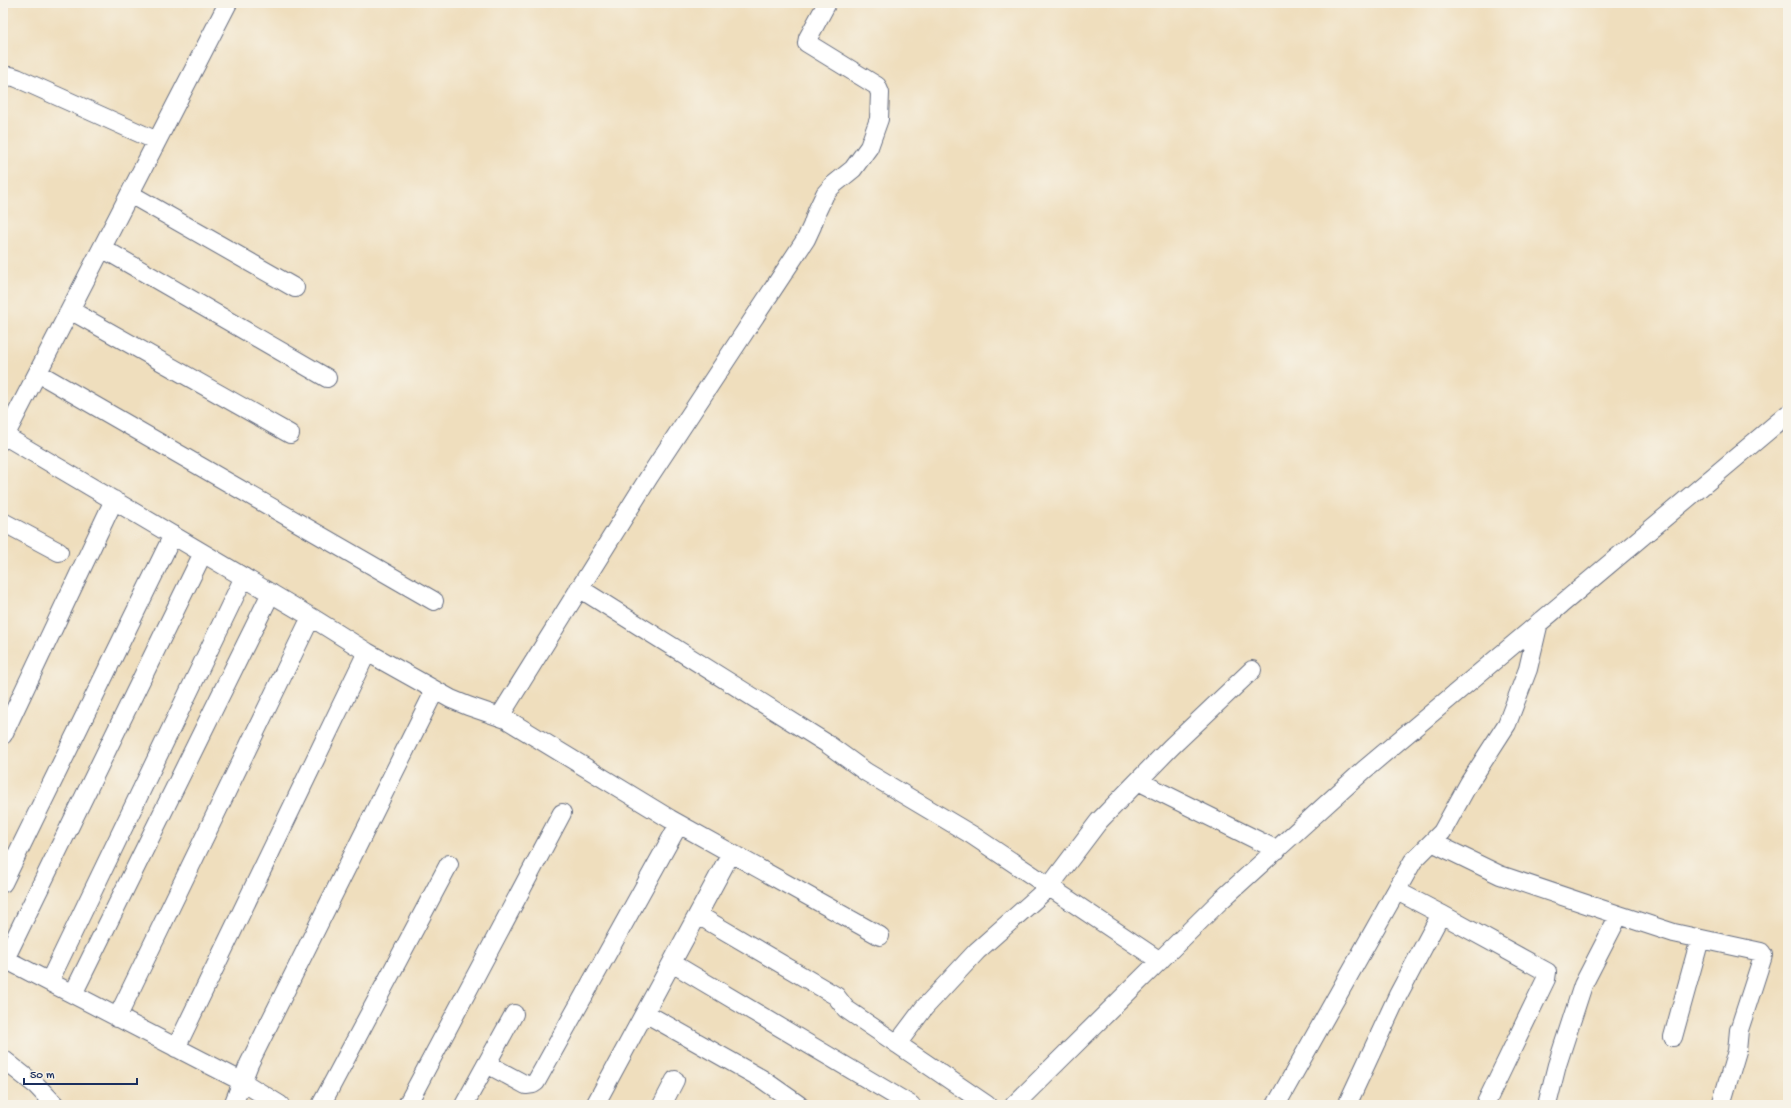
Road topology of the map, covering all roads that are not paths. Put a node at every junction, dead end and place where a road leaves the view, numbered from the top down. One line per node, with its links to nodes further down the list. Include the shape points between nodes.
1 (228, 3): 4 (street)
2 (827, 3): 20 (street, via 808,38 808,43 879,89 879,119 869,146 853,169 825,194 806,239 648,477)
3 (3, 78): 4 (street, via 17,78)
4 (157, 141): 5 (street)
5 (130, 194): 6 (street); 7 (street)
6 (102, 248): 8 (street); 10 (street)
7 (295, 288)
8 (70, 310): 9 (street); 12 (street)
9 (38, 373): 13 (street); 22 (street)
10 (327, 378)
11 (1788, 414): 24 (street)
12 (290, 434)
13 (4, 438): 14 (street)
14 (114, 500): 16 (street); 29 (street)
15 (3, 522): 17 (street)
16 (173, 535): 18 (street); 37 (street)
17 (59, 552)
18 (203, 553): 19 (street); 45 (street)
19 (244, 577): 21 (street); 48 (street)
20 (579, 588): 28 (street); 38 (street, via 826,743 866,772 972,835)
21 (271, 593): 23 (street); 49 (street)
22 (434, 601)
23 (311, 617): 25 (street); 52 (street)
24 (1539, 622): 33 (street, via 1528,669 1507,724 1469,783 1442,832); 34 (street, via 1364,770)
25 (368, 652): 27 (street); 55 (street)
26 (1252, 670): 30 (street)
27 (435, 690): 28 (street, via 468,706); 59 (street)
28 (500, 716): 32 (street)
29 (3, 735)
30 (1138, 781): 34 (street); 38 (street, via 1099,821)
31 (562, 812): 64 (street)
32 (680, 824): 35 (street); 57 (street, via 536,1082 526,1085)
33 (1432, 842): 39 (street, via 1413,861); 42 (street, via 1500,874)
34 (1277, 850): 46 (street, via 1220,901)
35 (731, 853): 41 (street); 43 (street)
36 (450, 864): 63 (street)
37 (3, 883)
38 (1048, 887): 46 (street); 54 (street, via 977,951 924,1008)
39 (1397, 891): 40 (street); 72 (street)
40 (1441, 914): 73 (street, via 1398,995); 74 (street, via 1547,972 1546,979)
41 (698, 915): 47 (street); 54 (street, via 836,996 846,1009)
42 (1619, 915): 44 (street); 75 (street, via 1583,985)
43 (880, 936)
44 (1700, 939): 53 (street); 76 (street, via 1761,952 1763,955 1739,1030 1737,1051)
45 (4, 959): 48 (street)
46 (1160, 961): 71 (street)
47 (672, 963): 50 (street); 69 (street)
48 (49, 982): 49 (street)
49 (73, 994): 52 (street)
50 (645, 1012): 66 (street); 68 (street, via 762,1079)
51 (514, 1014): 57 (street)
52 (117, 1018): 55 (street)
53 (1673, 1037)
54 (897, 1044): 70 (street)
55 (176, 1048): 59 (street)
56 (3, 1059): 60 (street, via 37,1086)
57 (487, 1064): 65 (street)
58 (675, 1080): 67 (street)
59 (241, 1081): 61 (street); 62 (street)
60 (55, 1105)
61 (233, 1105)
62 (280, 1105)
63 (321, 1105)
64 (407, 1105)
65 (464, 1105)
66 (595, 1105)
67 (662, 1105)
68 (799, 1105)
69 (911, 1105)
70 (987, 1105)
71 (1014, 1105)
72 (1276, 1105)
73 (1347, 1105)
74 (1485, 1105)
75 (1547, 1105)
76 (1722, 1105)

